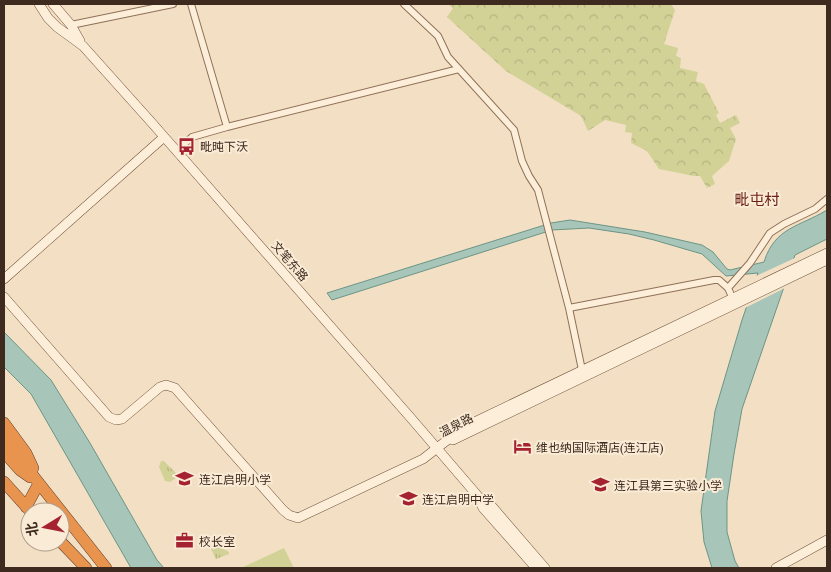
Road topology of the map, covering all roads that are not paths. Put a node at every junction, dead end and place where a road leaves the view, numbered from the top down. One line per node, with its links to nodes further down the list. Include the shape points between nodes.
1 (40, 4): 7 (main road, 文笔东路, via 48,18)
2 (53, 4): 6 (main road, 文笔东路)
3 (174, 4): 6 (street)
4 (191, 4): 9 (street)
5 (404, 4): 8 (street, via 438,36 448,57)
6 (71, 25): 7 (main road, 文笔东路)
7 (82, 46): 10 (main road, 文笔东路)
8 (459, 68): 9 (street); 21 (street, via 514,130 522,161 538,190)
9 (227, 127): 11 (street, via 192,137)
10 (164, 137): 16 (main road); 27 (main road, 文笔东路)
11 (184, 144)
12 (827, 199): 17 (street, via 770,233)
13 (827, 252): 15 (main road, 温泉路)
14 (827, 260): 15 (main road, 温泉路)
15 (794, 272): 18 (main road, 温泉路)
16 (4, 279)
17 (728, 288): 19 (street); 21 (street, via 714,280)
18 (745, 295): 19 (main road, 温泉路); 27 (main road, 温泉路)
19 (732, 297): 22 (main road, 温泉路)
20 (4, 298): 27 (main road, via 111,419 125,418 160,387 169,385 292,517 304,516 423,459)
21 (569, 308): 22 (street)
22 (582, 370): 27 (main road, 温泉路, via 461,428)
23 (4, 424): 30 (highway, via 26,453)
24 (4, 432): 30 (highway, via 27,460)
25 (4, 439): 30 (highway)
26 (4, 446): 30 (highway)
27 (437, 448): 31 (main road, 文笔东路)
28 (4, 452): 30 (highway, via 20,470)
29 (4, 482): 32 (highway)
30 (40, 483): 33 (highway); 37 (highway)
31 (477, 495): 38 (main road, 文笔东路, via 483,508); 39 (main road, 文笔东路, via 489,503)
32 (22, 502)
33 (31, 502)
34 (826, 543): 40 (main road)
35 (70, 551): 36 (highway)
36 (86, 568)
37 (106, 568)
38 (536, 568)
39 (545, 568)
40 (776, 568)

